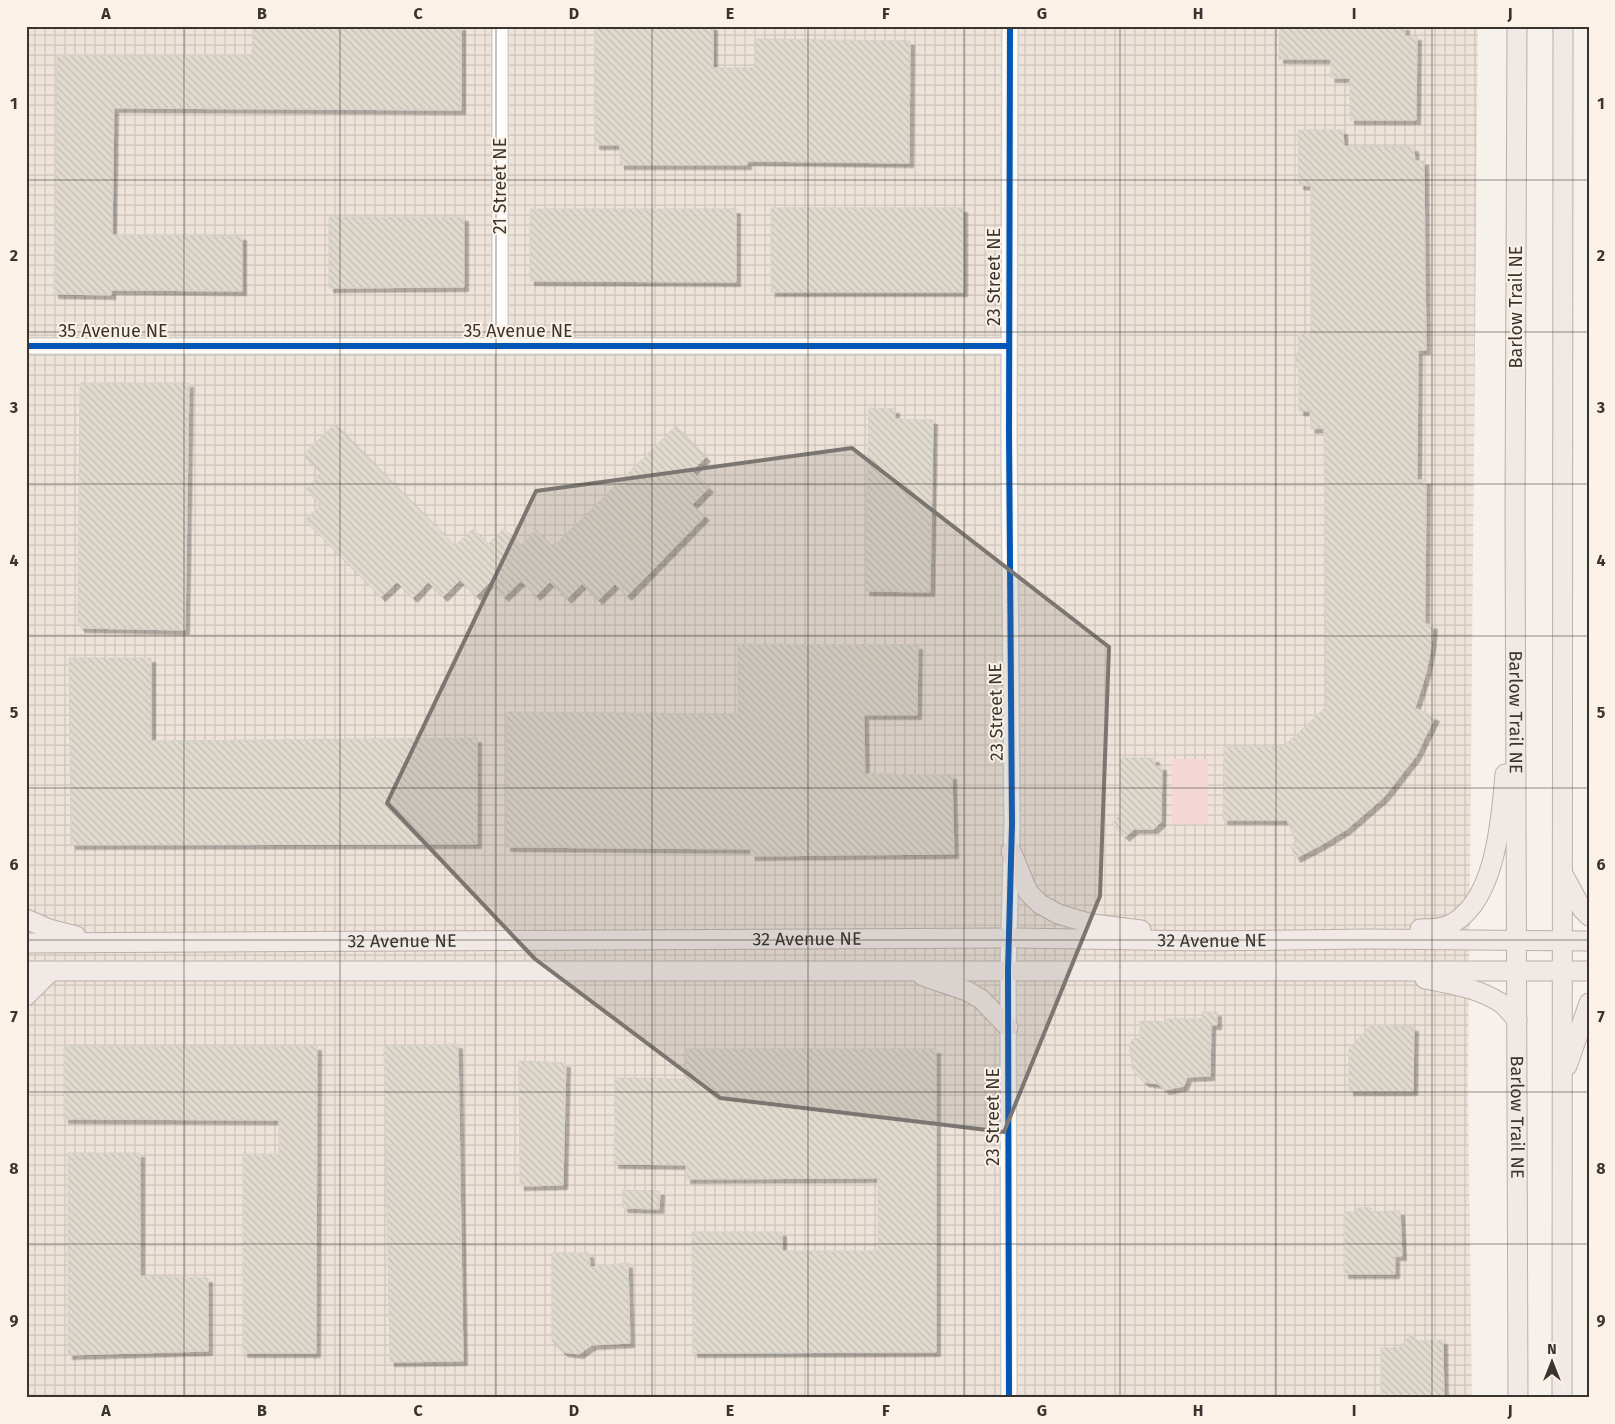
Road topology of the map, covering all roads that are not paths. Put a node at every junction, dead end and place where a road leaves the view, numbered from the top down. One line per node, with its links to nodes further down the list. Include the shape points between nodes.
1 (500, 26): 6 (street, 21 Street NE)
2 (1010, 26): 7 (street, 23 Street NE)
3 (1518, 26): 8 (main road, Barlow Trail NE)
4 (1563, 26): 10 (main road)
5 (26, 346): 6 (street, 35 Avenue NE)
6 (500, 346): 7 (street, 35 Avenue NE)
7 (1009, 346): 9 (street, 23 Street NE)
8 (1516, 673): 14 (main road, via 1500,826 1487,878 1478,896 1458,920 1446,926 1393,930); 15 (main road, Barlow Trail NE)
9 (1011, 851): 13 (street, 23 Street NE); 17 (main road, via 1028,892 1040,904 1058,914 1092,924)
10 (1562, 872): 11 (main road); 16 (main road)
11 (1589, 916)
12 (26, 919): 19 (main road, via 49,929)
13 (1009, 938): 17 (main road, 32 Avenue NE); 19 (main road, 32 Avenue NE); 22 (street, 23 Street NE)
14 (1369, 939): 15 (main road, 32 Avenue NE); 17 (main road, 32 Avenue NE)
15 (1517, 940): 16 (main road, 32 Avenue NE); 24 (main road, Barlow Trail NE)
16 (1562, 940): 18 (main road, 32 Avenue NE); 26 (main road)
17 (1203, 941)
18 (1589, 941)
19 (99, 942): 20 (main road, 32 Avenue NE)
20 (26, 943)
21 (908, 970): 22 (main road, 32 Avenue NE); 28 (main road, 32 Avenue NE); 32 (main road, via 967,991 981,999)
22 (1008, 970): 23 (main road, 32 Avenue NE); 32 (street, 23 Street NE)
23 (1377, 970): 24 (main road, 32 Avenue NE); 31 (main road, via 1469,988 1502,1004)
24 (1517, 970): 26 (main road, 32 Avenue NE); 31 (main road, Barlow Trail NE)
25 (26, 971): 28 (main road, 32 Avenue NE)
26 (1562, 971): 27 (main road, 32 Avenue NE); 33 (main road)
27 (1589, 971)
28 (50, 972): 29 (main road)
29 (26, 996)
30 (1589, 1003): 33 (main road)
31 (1517, 1020): 35 (main road, Barlow Trail NE)
32 (1008, 1027): 34 (street, 23 Street NE)
33 (1562, 1079): 36 (main road)
34 (1009, 1398)
35 (1518, 1398)
36 (1562, 1398)

